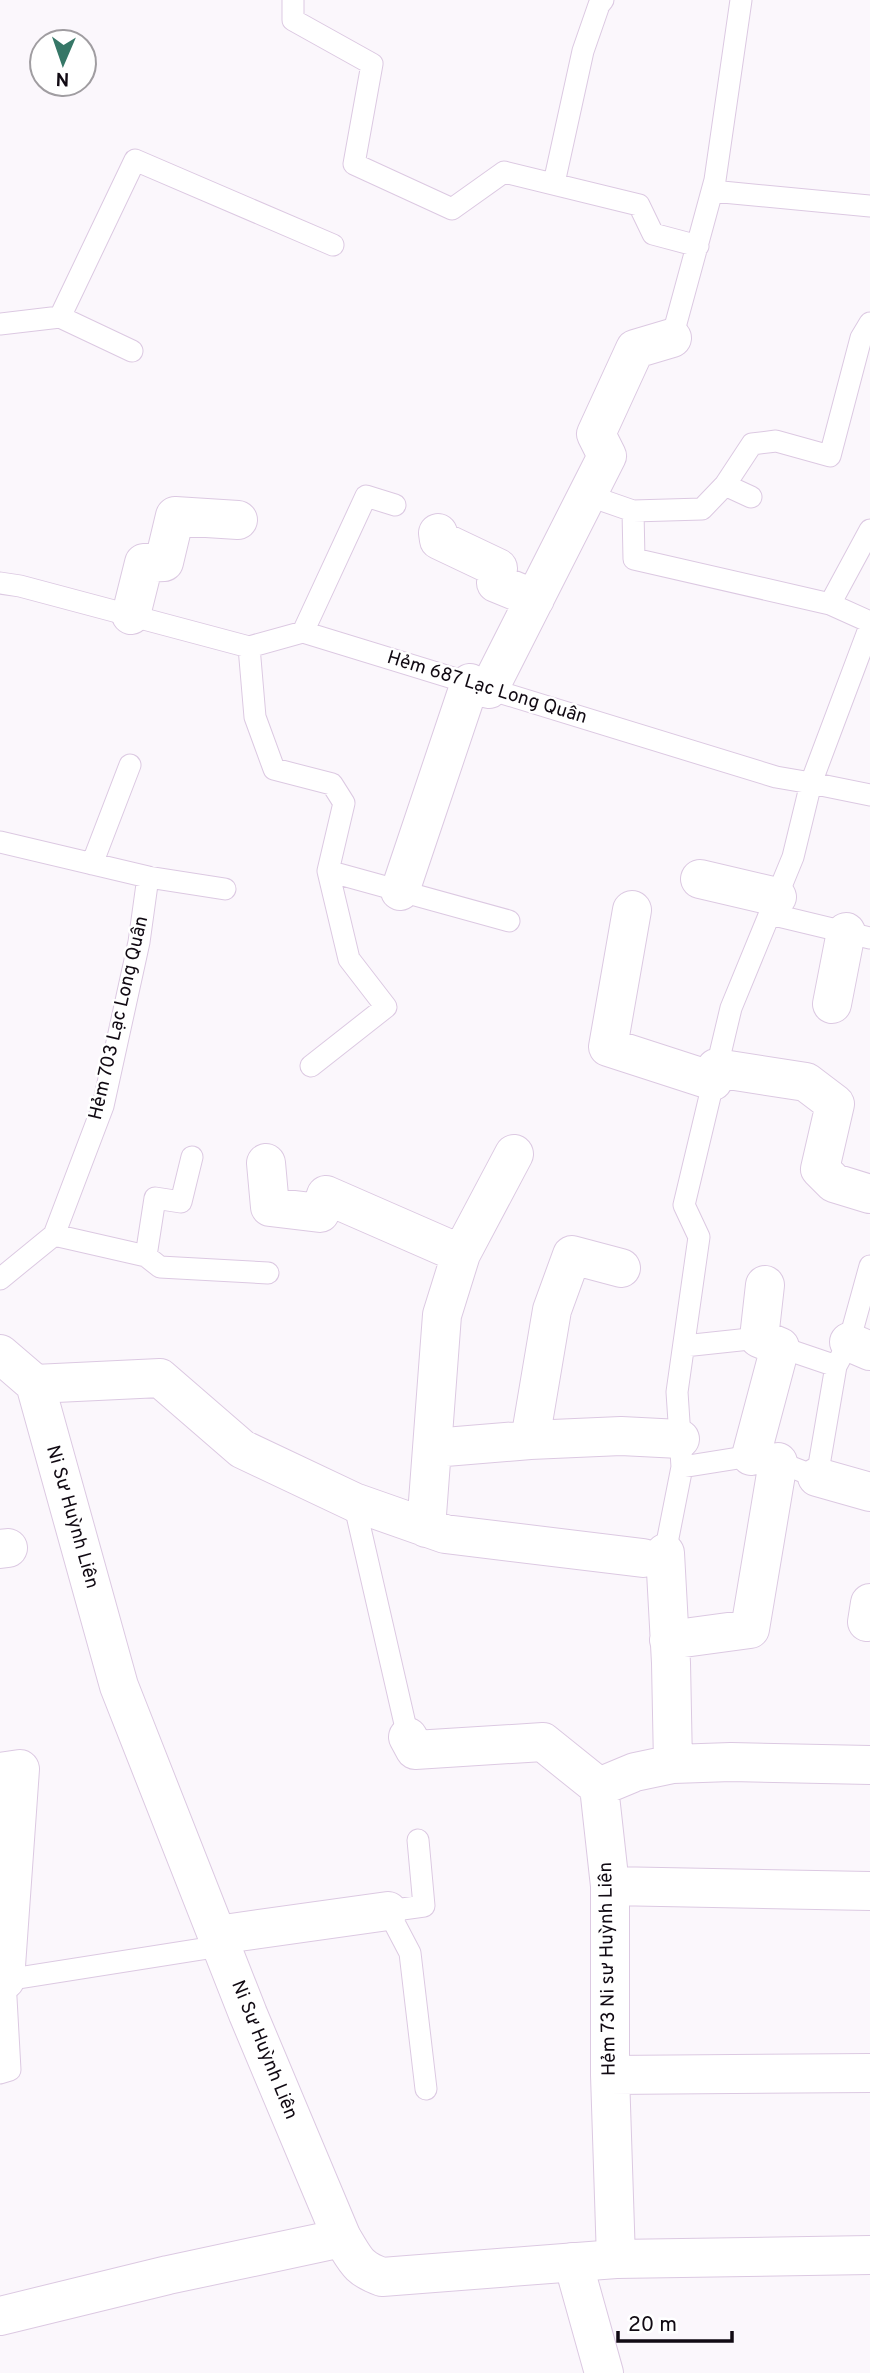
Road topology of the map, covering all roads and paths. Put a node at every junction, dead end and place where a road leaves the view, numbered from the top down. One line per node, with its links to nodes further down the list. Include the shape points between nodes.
1 (293, 0): 4 (lane, via 293,20 372,64 354,164 452,209 504,172)
2 (603, 0): 4 (lane, via 583,51)
3 (741, 0): 5 (lane)
4 (554, 183): 8 (lane, via 639,205 653,234)
5 (712, 191): 6 (lane); 8 (lane)
6 (870, 206)
7 (332, 245): 9 (lane, via 135,160)
8 (698, 246): 12 (lane)
9 (60, 317): 11 (lane); 13 (lane)
10 (870, 323): 14 (lane, via 861,338 830,456 776,441 752,444)
11 (0, 324)
12 (672, 338): 15 (street, via 635,349 596,434 607,456)
13 (132, 351)
14 (725, 485): 16 (lane); 18 (lane, via 702,509)
15 (587, 495): 18 (lane); 23 (street)
16 (751, 497)
17 (395, 505): 27 (lane, via 366,496)
18 (633, 511): 24 (lane, via 634,559)
19 (238, 520): 25 (street, via 175,516 164,562 144,563)
20 (870, 530): 24 (lane)
21 (438, 533): 23 (street, via 439,540 498,568 496,583)
22 (0, 583): 25 (lane)
23 (535, 599): 29 (street)
24 (830, 604): 26 (lane)
25 (131, 615): 28 (lane)
26 (870, 624): 31 (lane)
27 (303, 632): 28 (lane); 29 (lane, Hẻm 687 Lạc Long Quân)
28 (249, 647): 35 (lane, via 255,717 274,769 332,784 344,803)
29 (479, 686): 31 (lane, Hẻm 687 Lạc Long Quân, via 776,777); 39 (street)
30 (130, 765): 34 (lane)
31 (811, 783): 32 (lane, Hẻm 687 Lạc Long Quân); 40 (lane, via 793,857)
32 (870, 795)
33 (0, 842): 34 (lane)
34 (92, 864): 36 (lane)
35 (328, 871): 39 (lane); 45 (lane, via 349,959 386,1007)
36 (148, 877): 38 (lane); 51 (lane, Hẻm 703 Lạc Long Quân, via 139,942 103,1107)
37 (700, 878): 40 (street)
38 (225, 889)
39 (400, 891): 42 (lane)
40 (773, 905): 43 (lane); 46 (lane, via 731,1008)
41 (632, 910): 46 (street, via 608,1047)
42 (509, 921)
43 (858, 935): 44 (street)
44 (832, 1004)
45 (311, 1066)
46 (715, 1074): 50 (street, via 807,1082 835,1104 820,1169 834,1183); 60 (lane, via 684,1205 699,1237)
47 (514, 1154): 52 (street)
48 (192, 1157): 53 (lane, via 181,1202 155,1198)
49 (266, 1163): 52 (street, via 270,1207 320,1213 326,1195)
50 (870, 1194)
51 (54, 1235): 53 (lane); 57 (lane)
52 (461, 1254): 65 (street, via 442,1315)
53 (146, 1256): 56 (lane, via 160,1267)
54 (870, 1266): 61 (lane)
55 (621, 1268): 64 (street, via 572,1255 552,1310)
56 (268, 1273)
57 (0, 1279)
58 (765, 1285): 59 (street)
59 (770, 1342): 60 (lane); 61 (lane); 67 (street)
60 (684, 1346): 66 (lane, via 677,1392)
61 (852, 1353): 68 (lane)
62 (0, 1354): 63 (street)
63 (36, 1384): 70 (street, via 160,1378 242,1449); 83 (street, Ni Sư Huỳnh Liên, via 120,1686)
64 (530, 1440): 65 (street); 66 (street, via 621,1436)
65 (433, 1448): 71 (street)
66 (681, 1453): 67 (lane); 72 (lane)
67 (764, 1459): 68 (lane); 73 (street, via 750,1629)
68 (817, 1477): 69 (street)
69 (870, 1492)
70 (354, 1502): 71 (street); 74 (lane)
71 (426, 1528): 72 (street, via 444,1534)
72 (654, 1556): 73 (street)
73 (669, 1640): 75 (street)
74 (408, 1737): 78 (street, via 418,1751 543,1742)
75 (673, 1765): 76 (street); 78 (street, via 635,1772)
76 (870, 1765)
77 (0, 1772): 84 (street, via 20,1769)
78 (598, 1787): 80 (street, Hẻm 73 Ni sư Huỳnh Liên)
79 (418, 1840): 82 (lane, via 424,1906)
80 (610, 1886): 81 (street); 87 (street, Hẻm 73 Ni sư Huỳnh Liên)
81 (870, 1891)
82 (388, 1912): 83 (street); 88 (lane, via 410,1953)
83 (219, 1940): 84 (lane); 89 (street, Ni Sư Huỳnh Liên)
84 (3, 1980): 85 (lane, via 10,2070)
85 (0, 2073)
86 (870, 2073): 87 (street)
87 (610, 2075): 91 (street, Hẻm 73 Ni sư Huỳnh Liên)
88 (426, 2089)
89 (342, 2238): 92 (street, Ni Sư Huỳnh Liên, via 365,2271 382,2277); 93 (street)
90 (870, 2255): 91 (street, Ni Sư Huỳnh Liên)
91 (617, 2259): 92 (street, Ni Sư Huỳnh Liên)
92 (573, 2262): 94 (street)
93 (0, 2316)
94 (604, 2373)

